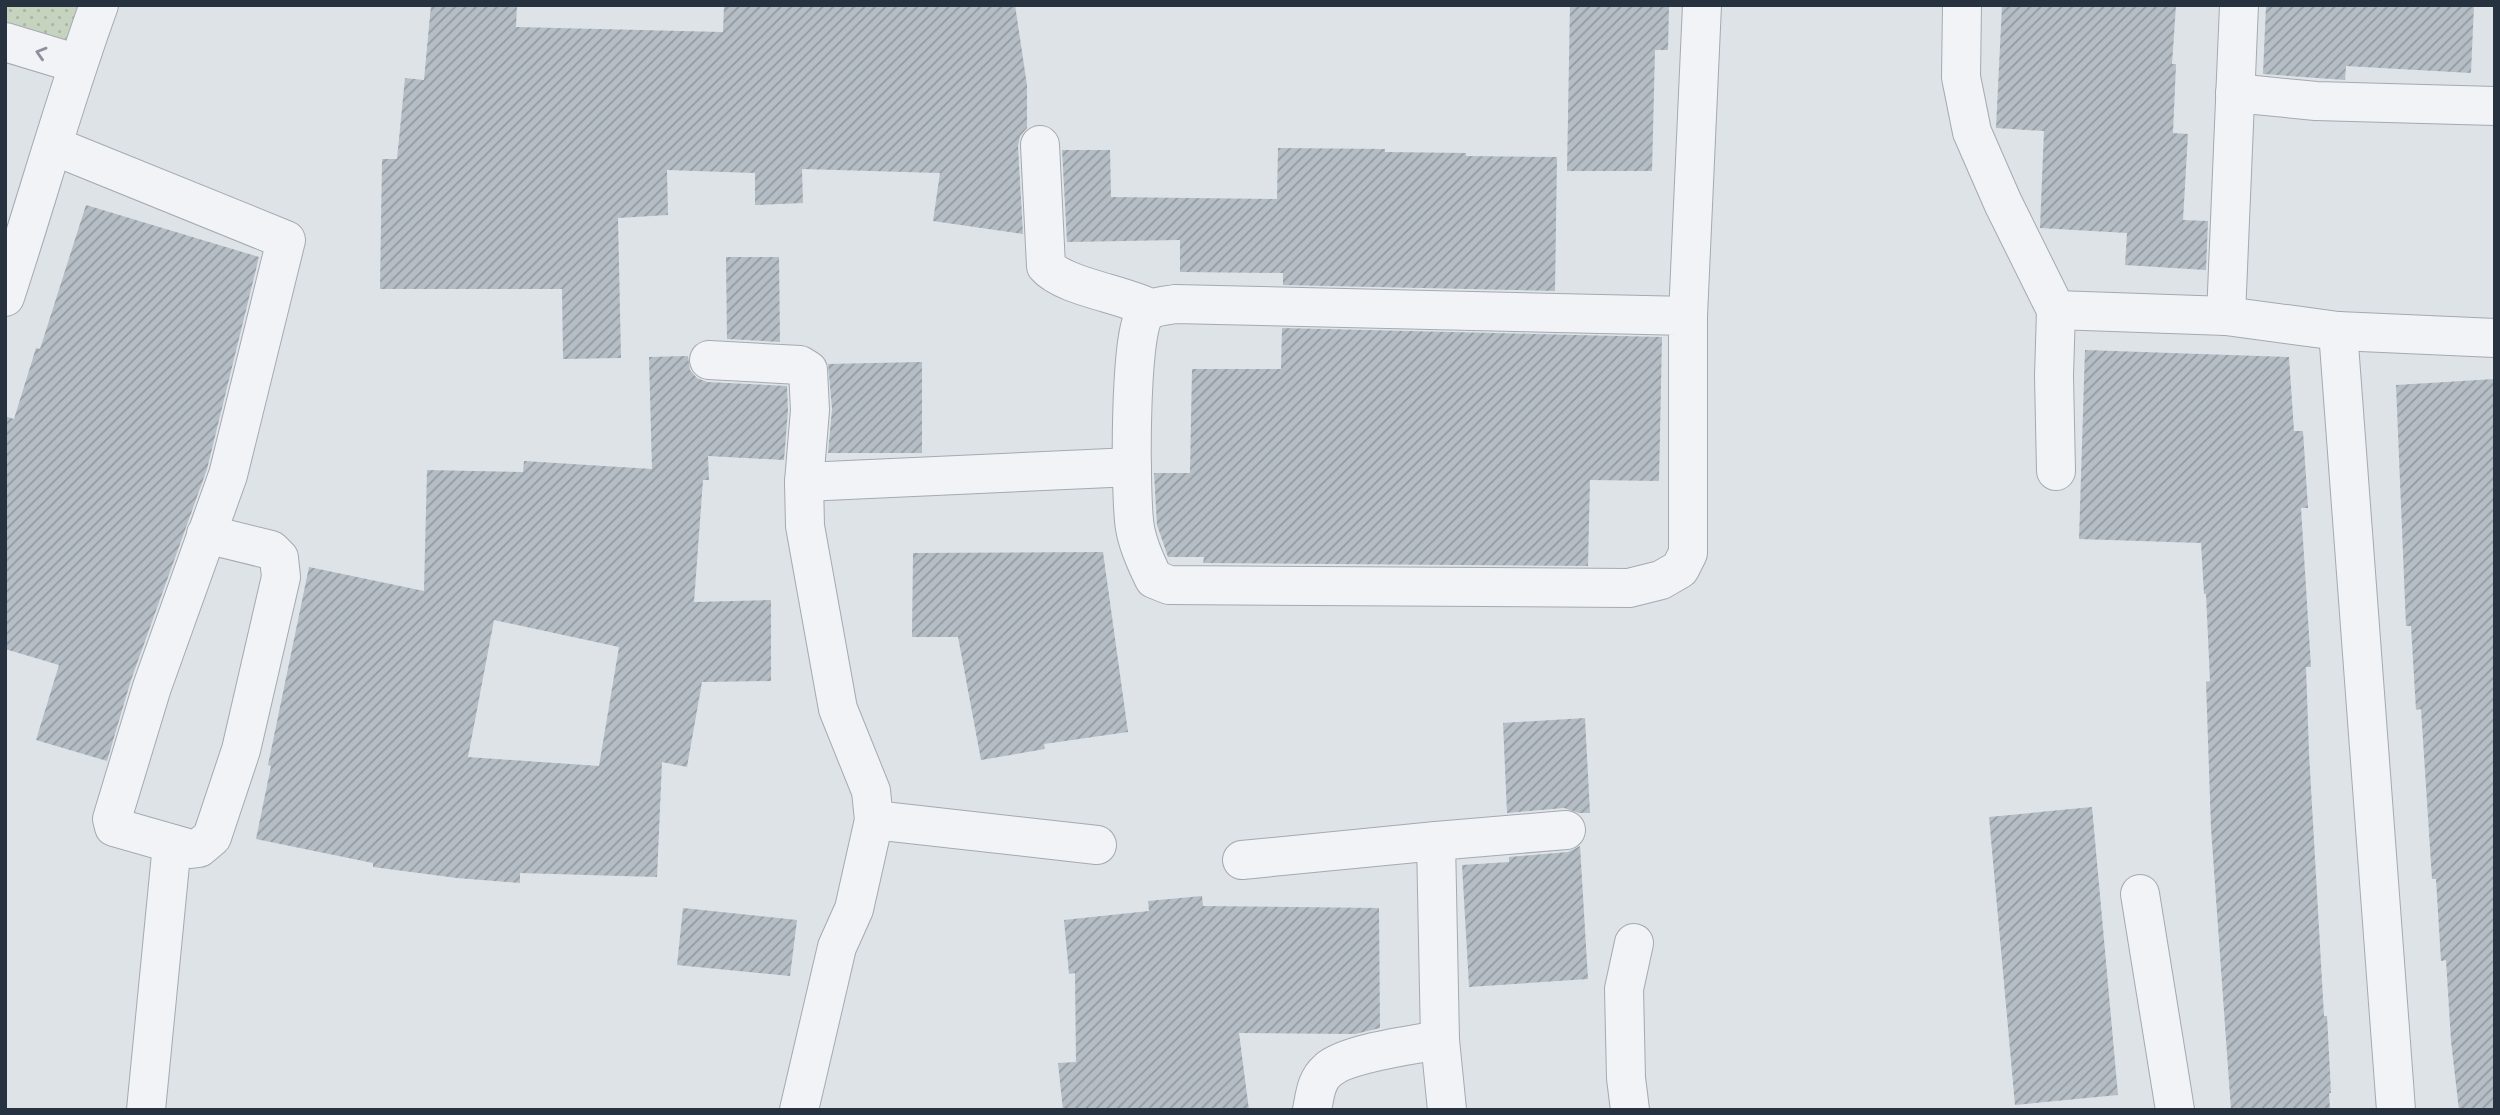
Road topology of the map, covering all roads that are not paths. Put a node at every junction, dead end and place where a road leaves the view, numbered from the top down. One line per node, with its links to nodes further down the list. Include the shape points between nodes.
1 (99, 5): 6 (street)
2 (1702, 5): 14 (street)
3 (1962, 5): 13 (street, via 1961,76 1972,132)
4 (2239, 5): 7 (street)
5 (5, 42): 6 (street, one-way to 5)
6 (78, 64): 10 (street)
7 (2235, 93): 8 (street, via 2316,101); 15 (street)
8 (2495, 106)
9 (1040, 145): 12 (street, via 1046,266 1062,278)
10 (54, 146): 11 (street); 22 (street, via 286,240 228,475)
11 (5, 297)
12 (1152, 309): 14 (street, via 1175,304); 19 (street, via 1143,315 1136,338)
13 (2056, 310): 15 (street); 20 (street)
14 (1688, 316): 19 (street, via 1688,553 1680,569 1653,583 1629,588 1170,585 1154,579 1141,549 1135,529)
15 (2227, 316): 16 (street)
16 (2339, 331): 17 (street); 38 (street)
17 (2495, 338)
18 (709, 360): 21 (street, via 800,365 808,370)
19 (1132, 467): 21 (street)
20 (2056, 471)
21 (804, 481): 23 (street, via 805,526 838,709 871,791)
22 (206, 534): 26 (street, via 112,819 114,827); 26 (street, via 271,550 279,558 281,577 241,750 212,837 200,848)
23 (874, 820): 27 (street); 33 (street, via 854,909 837,947)
24 (1566, 830): 25 (street)
25 (1436, 841): 28 (street); 31 (street)
26 (172, 844): 32 (street)
27 (1097, 845)
28 (1242, 860)
29 (2140, 894): 37 (street)
30 (1634, 943): 36 (street, via 1624,989)
31 (1440, 1040): 34 (street, via 1342,1061 1317,1085); 35 (street)
32 (146, 1110)
33 (799, 1110)
34 (1312, 1110)
35 (1447, 1110)
36 (1630, 1110)
37 (2175, 1110)
38 (2396, 1110)

